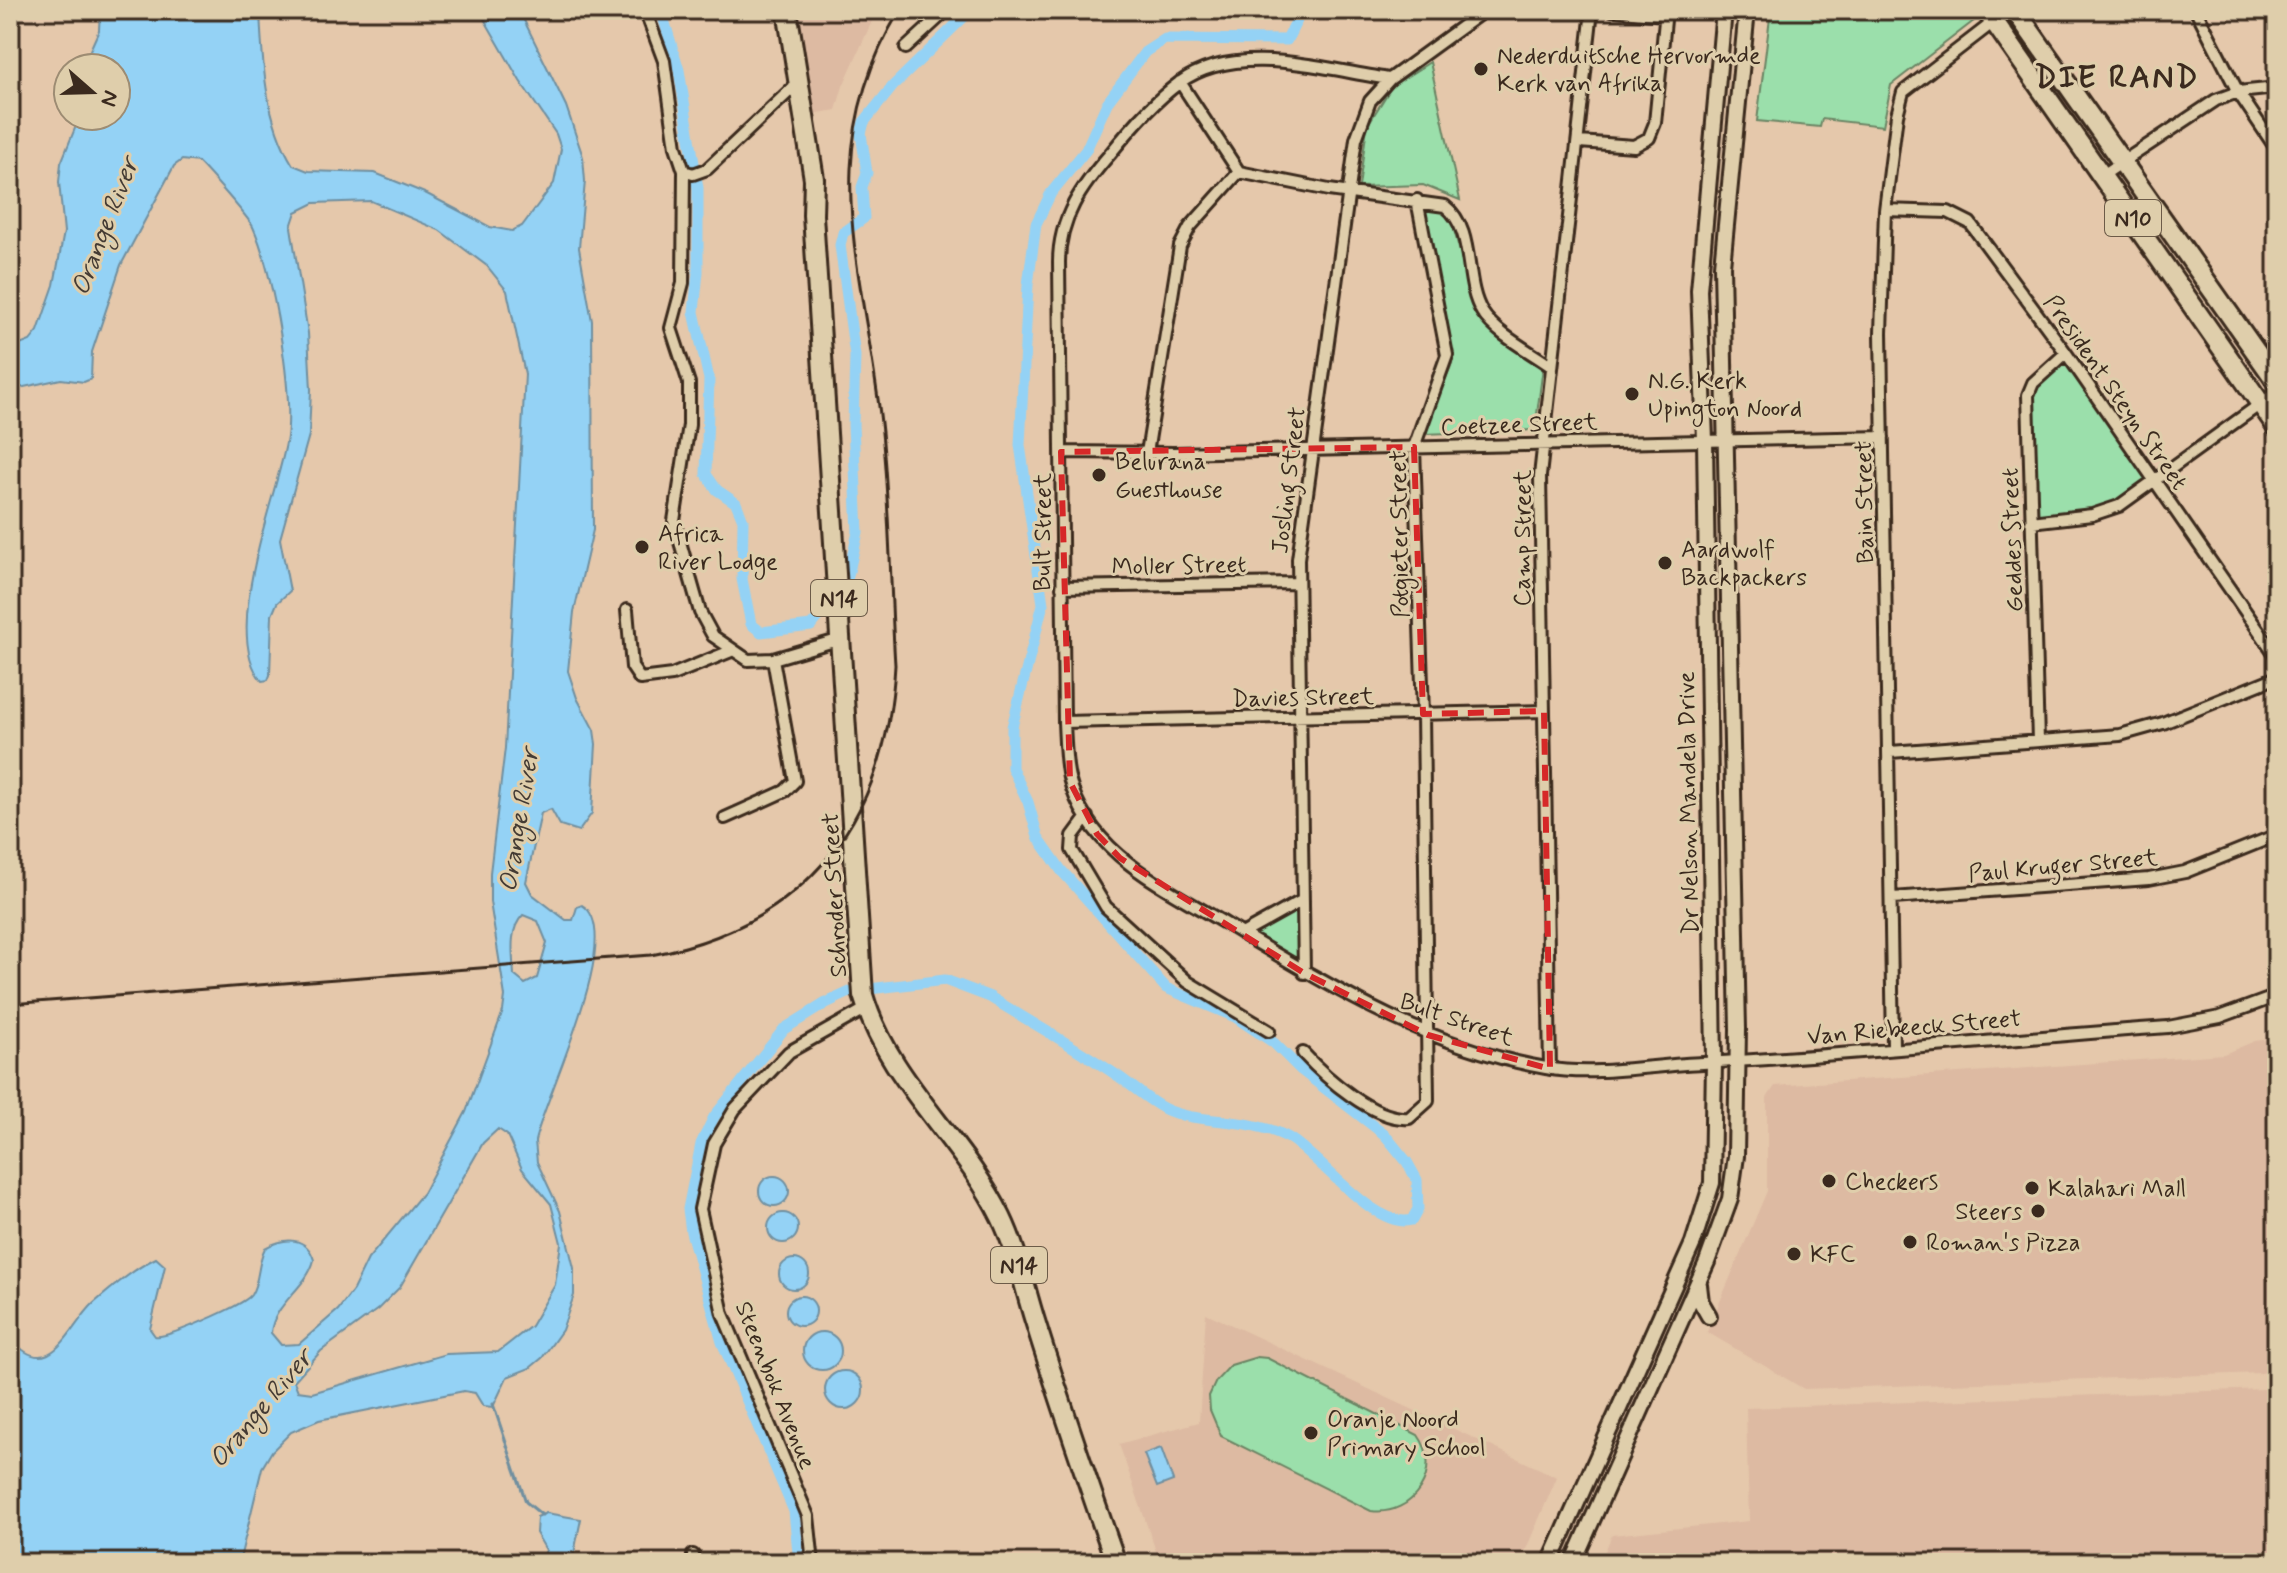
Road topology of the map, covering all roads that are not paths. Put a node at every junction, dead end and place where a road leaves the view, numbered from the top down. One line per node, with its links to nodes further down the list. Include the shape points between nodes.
1 (645, 10): 23 (street, via 664,61 676,147)
2 (776, 10): 17 (highway, Schroder Street / N14)
3 (787, 10): 17 (highway, Schroder Street / N14)
4 (947, 10): 14 (street)
5 (1485, 10): 15 (street)
6 (1592, 10): 20 (street, Camp Street)
7 (1612, 10): 12 (street)
8 (1724, 10): 36 (street, Dr Nelson Mandela Drive, via 1700,259)
9 (1747, 10): 37 (street, Dr Nelson Mandela Drive, via 1722,266)
10 (2015, 10): 22 (highway, N10)
11 (2196, 10): 19 (street)
12 (1666, 13): 20 (street, via 1649,138 1634,146)
13 (1997, 14): 25 (highway, N10); 28 (street, Bain Street, via 1903,92)
14 (906, 48)
15 (1390, 79): 16 (street, Bult Street, via 1258,62 1218,67); 26 (street, Josling Street, via 1362,118)
16 (1180, 82): 24 (street); 41 (street, Bult Street, via 1092,175 1060,234)
17 (795, 85): 23 (street); 48 (highway, Schroder Street / N14, via 806,199 813,215)
18 (2277, 88): 19 (street)
19 (2238, 92): 21 (street); 22 (street, via 2207,105)
20 (1579, 142): 30 (street, Camp Street)
21 (2277, 150)
22 (2122, 161): 25 (street); 31 (highway, N10)
23 (694, 172): 49 (street, via 683,283 671,328 689,383 689,425 674,521 700,612 713,636)
24 (1239, 172): 26 (street); 42 (street, via 1190,227 1180,246)
25 (2103, 175): 33 (highway, N10)
26 (1347, 192): 27 (street); 40 (street, Josling Street)
27 (1417, 200): 30 (street, via 1445,206 1457,219 1483,313); 39 (street, Potgieter Street, via 1447,355)
28 (1885, 210): 29 (street, President Steyn Street, via 1948,212 1967,220); 35 (street, Bain Street)
29 (2066, 353): 43 (street, President Steyn Street); 44 (street, Geddes Street, via 2033,383 2028,395)
30 (1552, 367): 38 (street, Camp Street)
31 (2277, 382)
32 (2277, 392): 33 (street)
33 (2261, 404): 34 (highway, N10); 43 (street)
34 (2277, 427)
35 (1883, 437): 37 (street, Coetzee Street); 58 (street, Bain Street)
36 (1705, 440): 37 (street, Coetzee Street); 38 (street, Coetzee Street); 72 (street, Dr Nelson Mandela Drive)
37 (1726, 440): 73 (street, Dr Nelson Mandela Drive)
38 (1542, 444): 39 (street, Coetzee Street); 53 (street, Camp Street)
39 (1414, 447): 40 (street, Coetzee Street); 54 (street, Potgieter Street)
40 (1313, 449): 42 (street, Coetzee Street); 45 (street, Josling Street)
41 (1061, 452): 42 (street, Coetzee Street); 46 (street, Bult Street)
42 (1147, 453)
43 (2156, 483): 44 (street, via 2102,513); 50 (street, President Steyn Street)
44 (2031, 522): 57 (street, Geddes Street)
45 (1297, 583): 46 (street, Moller Street); 55 (street, Josling Street)
46 (1062, 587): 56 (street, Bult Street)
47 (627, 610): 49 (street, via 632,667 640,679 672,675)
48 (841, 639): 51 (street); 66 (highway, Schroder Street / N14)
49 (731, 651): 51 (street, via 748,660)
50 (2277, 657)
51 (773, 659): 60 (street, via 795,781 785,791)
52 (2277, 677): 57 (street, via 2142,730)
53 (1544, 711): 54 (street, Davies Street); 74 (street, Camp Street)
54 (1423, 714): 55 (street, Davies Street); 69 (street, Potgieter Street)
55 (1298, 717): 56 (street, Davies Street); 63 (street, Josling Street)
56 (1064, 722): 59 (street, Bult Street, via 1070,782)
57 (2038, 741): 58 (street)
58 (1890, 752): 62 (street, Bain Street)
59 (1087, 817): 64 (street, Bult Street, via 1131,867); 68 (street, via 1073,836 1072,850 1106,907 1188,982)
60 (725, 818)
61 (2277, 835): 62 (street, Paul Kruger Street, via 2185,872 2149,879)
62 (1893, 898): 70 (street, Bain Street)
63 (1303, 900): 64 (street); 65 (street, Josling Street)
64 (1242, 934): 65 (street, Bult Street)
65 (1304, 973): 69 (street, Bult Street)
66 (864, 995): 80 (street, Steenbok Avenue, via 756,1085 719,1132 702,1196 701,1224 723,1314 808,1516); 81 (highway, Schroder Street / N14, via 916,1095 980,1179 1013,1242)
67 (2277, 996): 70 (street, Van Riebeeck Street, via 2220,1017 2168,1027)
68 (1269, 1031)
69 (1428, 1035): 71 (street, Potgieter Street, via 1429,1100 1402,1118 1375,1110); 74 (street, Bult Street)
70 (1893, 1047): 73 (street, Van Riebeeck Street)
71 (1303, 1053)
72 (1714, 1062): 73 (street, Van Riebeeck Street); 74 (street, Van Riebeeck Street); 75 (street, Dr Nelson Mandela Drive, via 1712,1183)
73 (1737, 1062): 76 (street, Dr Nelson Mandela Drive, via 1734,1185)
74 (1550, 1069)
75 (1681, 1272): 77 (street); 79 (street, Dr Nelson Mandela Drive)
76 (1699, 1281): 77 (street, Dr Nelson Mandela Drive); 78 (street)
77 (1684, 1311): 79 (street); 83 (street, Dr Nelson Mandela Drive)
78 (1709, 1316)
79 (1652, 1334): 82 (street, Dr Nelson Mandela Drive)
80 (813, 1563)
81 (1116, 1563)
82 (1550, 1563)
83 (1573, 1563)

